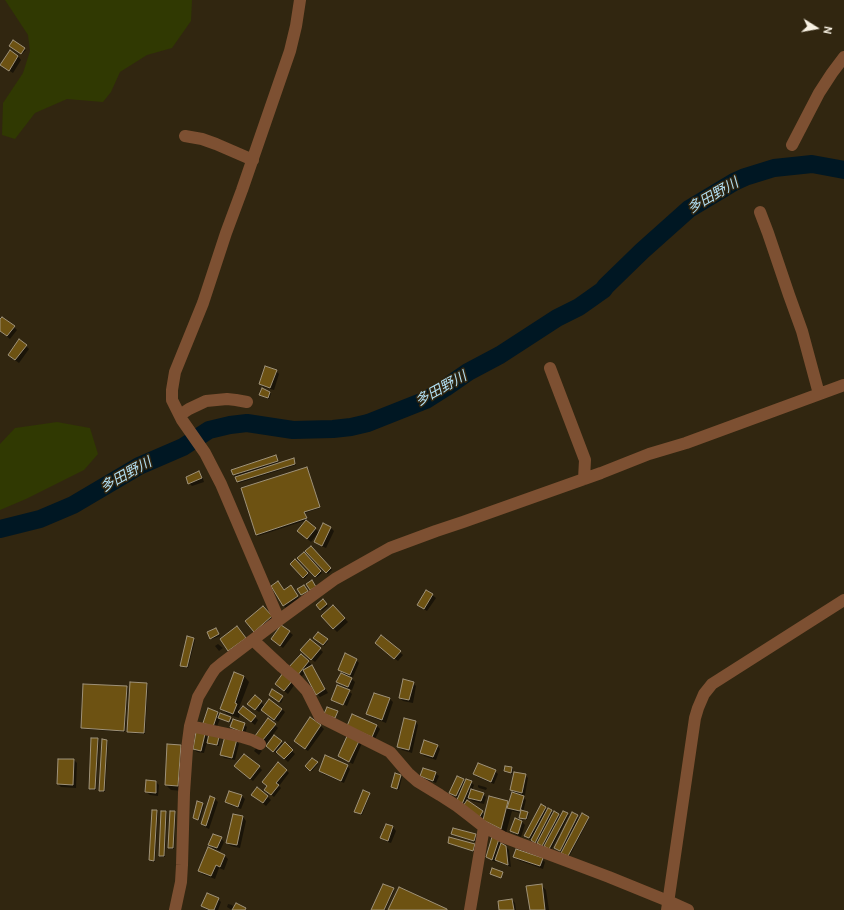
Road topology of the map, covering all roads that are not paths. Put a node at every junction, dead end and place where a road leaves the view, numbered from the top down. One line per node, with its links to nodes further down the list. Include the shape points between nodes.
1 (300, 0): 5 (street, via 290,51)
2 (844, 57): 4 (street, via 819,93)
3 (185, 136): 5 (street, via 202,139)
4 (792, 145)
5 (253, 160): 11 (street, via 203,303 175,372 172,395)
6 (760, 212): 9 (street, via 802,331)
7 (550, 368): 12 (street, via 584,460)
8 (844, 385): 9 (street)
9 (819, 394): 12 (street)
10 (247, 402): 11 (street, via 227,399 206,401 189,409)
11 (181, 418): 14 (street, via 205,453 221,484)
12 (584, 479): 14 (street, via 390,548 335,579)
13 (844, 600): 19 (street, via 712,684 704,694 695,718)
14 (279, 620): 15 (street)
15 (253, 640): 16 (street, via 215,669 198,697); 18 (street, via 295,678 307,692 320,717 390,752 417,781 457,806)
16 (190, 726): 17 (street, via 242,737); 20 (street, via 184,793 182,871)
17 (260, 744)
18 (484, 827): 19 (street, via 503,837 609,877); 21 (street)
19 (668, 906): 22 (street)
20 (175, 910)
21 (470, 910)
22 (688, 910)

